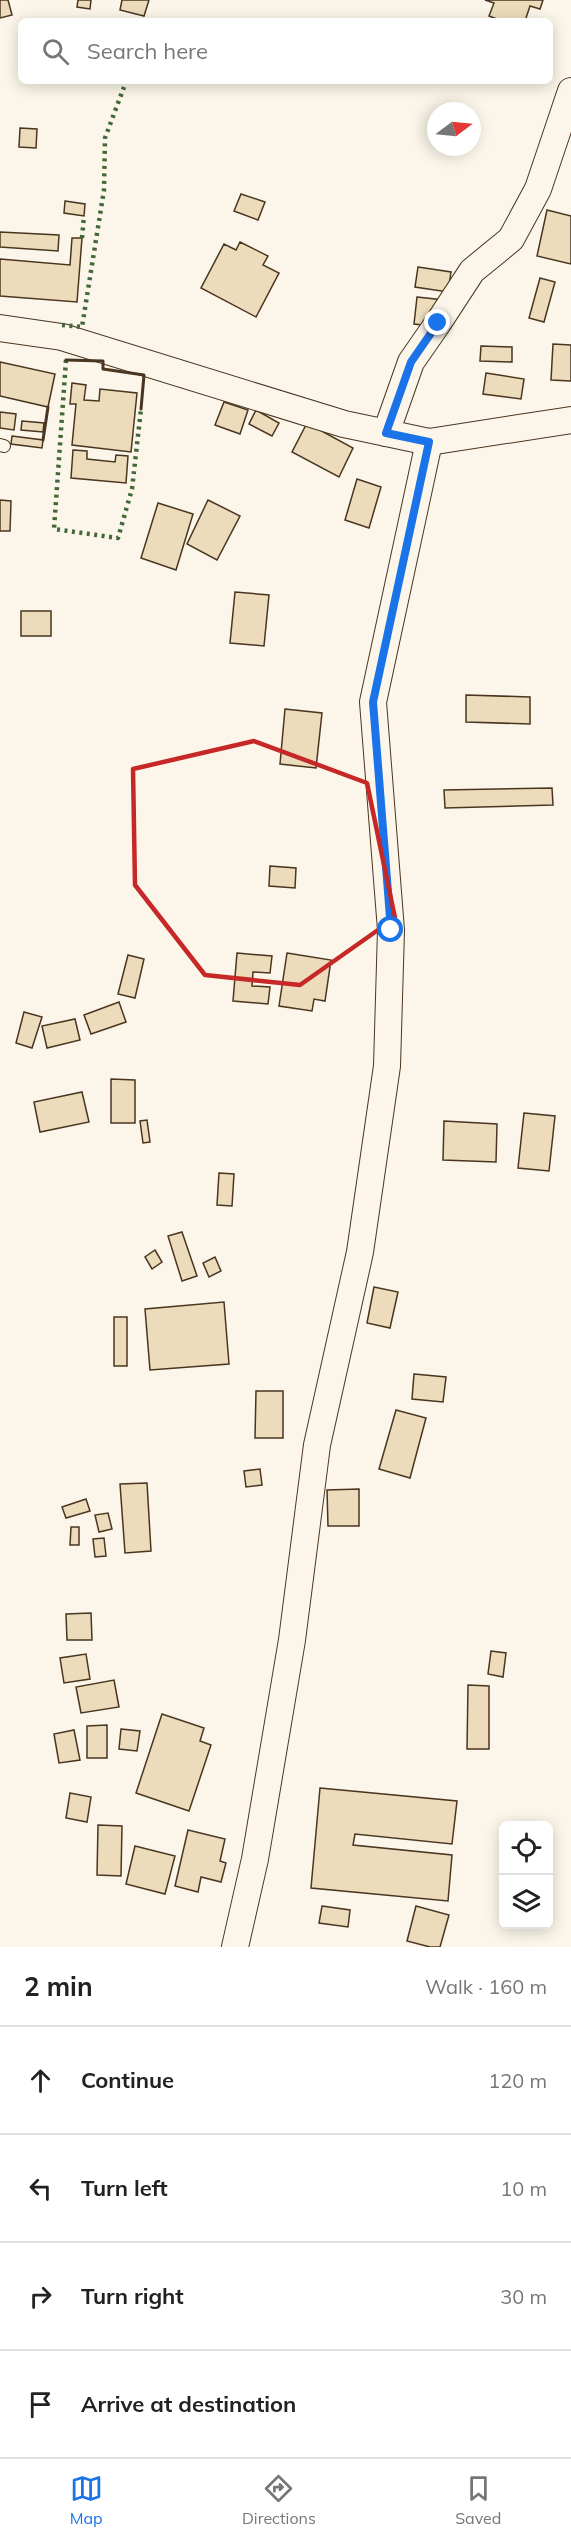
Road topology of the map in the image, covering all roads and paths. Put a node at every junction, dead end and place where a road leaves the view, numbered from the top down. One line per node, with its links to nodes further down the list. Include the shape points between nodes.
1 (571, 91): 4 (street, via 538,189 511,239 472,271 411,362)
2 (0, 328): 4 (street, via 63,338 344,424)
3 (571, 420): 5 (street)
4 (386, 433): 5 (street)
5 (429, 442): 6 (street, via 373,702 391,930 387,1066 360,1252 317,1445 292,1640 255,1859)
6 (235, 1947)

